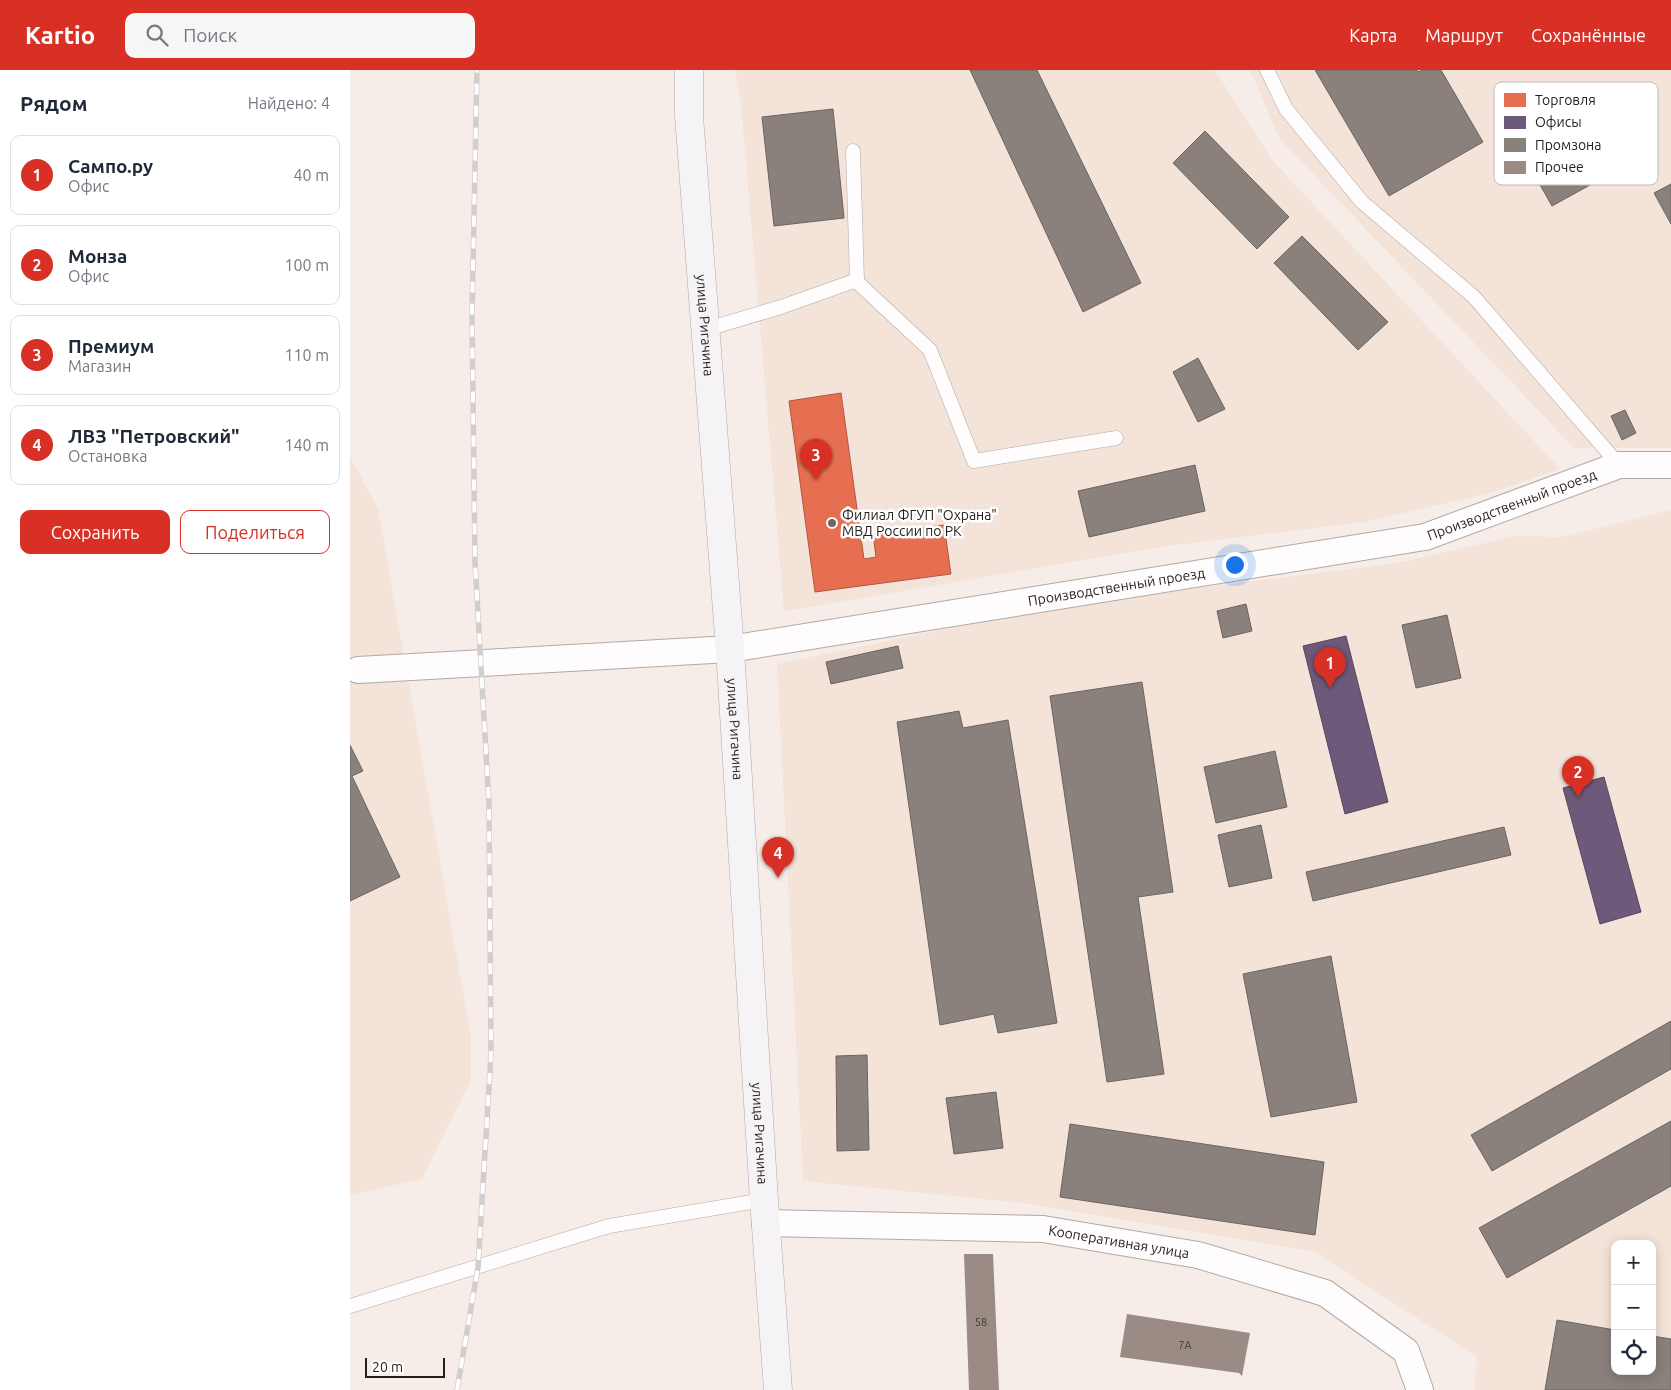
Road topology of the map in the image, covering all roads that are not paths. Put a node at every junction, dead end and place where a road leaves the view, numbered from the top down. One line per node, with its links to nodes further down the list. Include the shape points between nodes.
1 (689, 70): 5 (main road, улица Ригачина, via 689,116)
2 (1267, 70): 7 (lane, via 1286,109 1362,202 1474,297)
3 (853, 150): 4 (lane)
4 (856, 280): 5 (lane); 6 (lane, via 930,350 974,462)
5 (707, 329): 9 (main road, улица Ригачина)
6 (1116, 438)
7 (1619, 465): 8 (street, Производственный проезд); 9 (street, Производственный проезд, via 1425,537)
8 (1671, 465)
9 (730, 649): 10 (street, Производственный проезд); 11 (main road, улица Ригачина)
10 (358, 670)
11 (764, 1212): 12 (lane, via 609,1226); 13 (main road, улица Ригачина); 14 (street, Кооперативная улица, via 1043,1229 1198,1255 1326,1293 1406,1351)
12 (350, 1306)
13 (778, 1390)
14 (1420, 1390)

